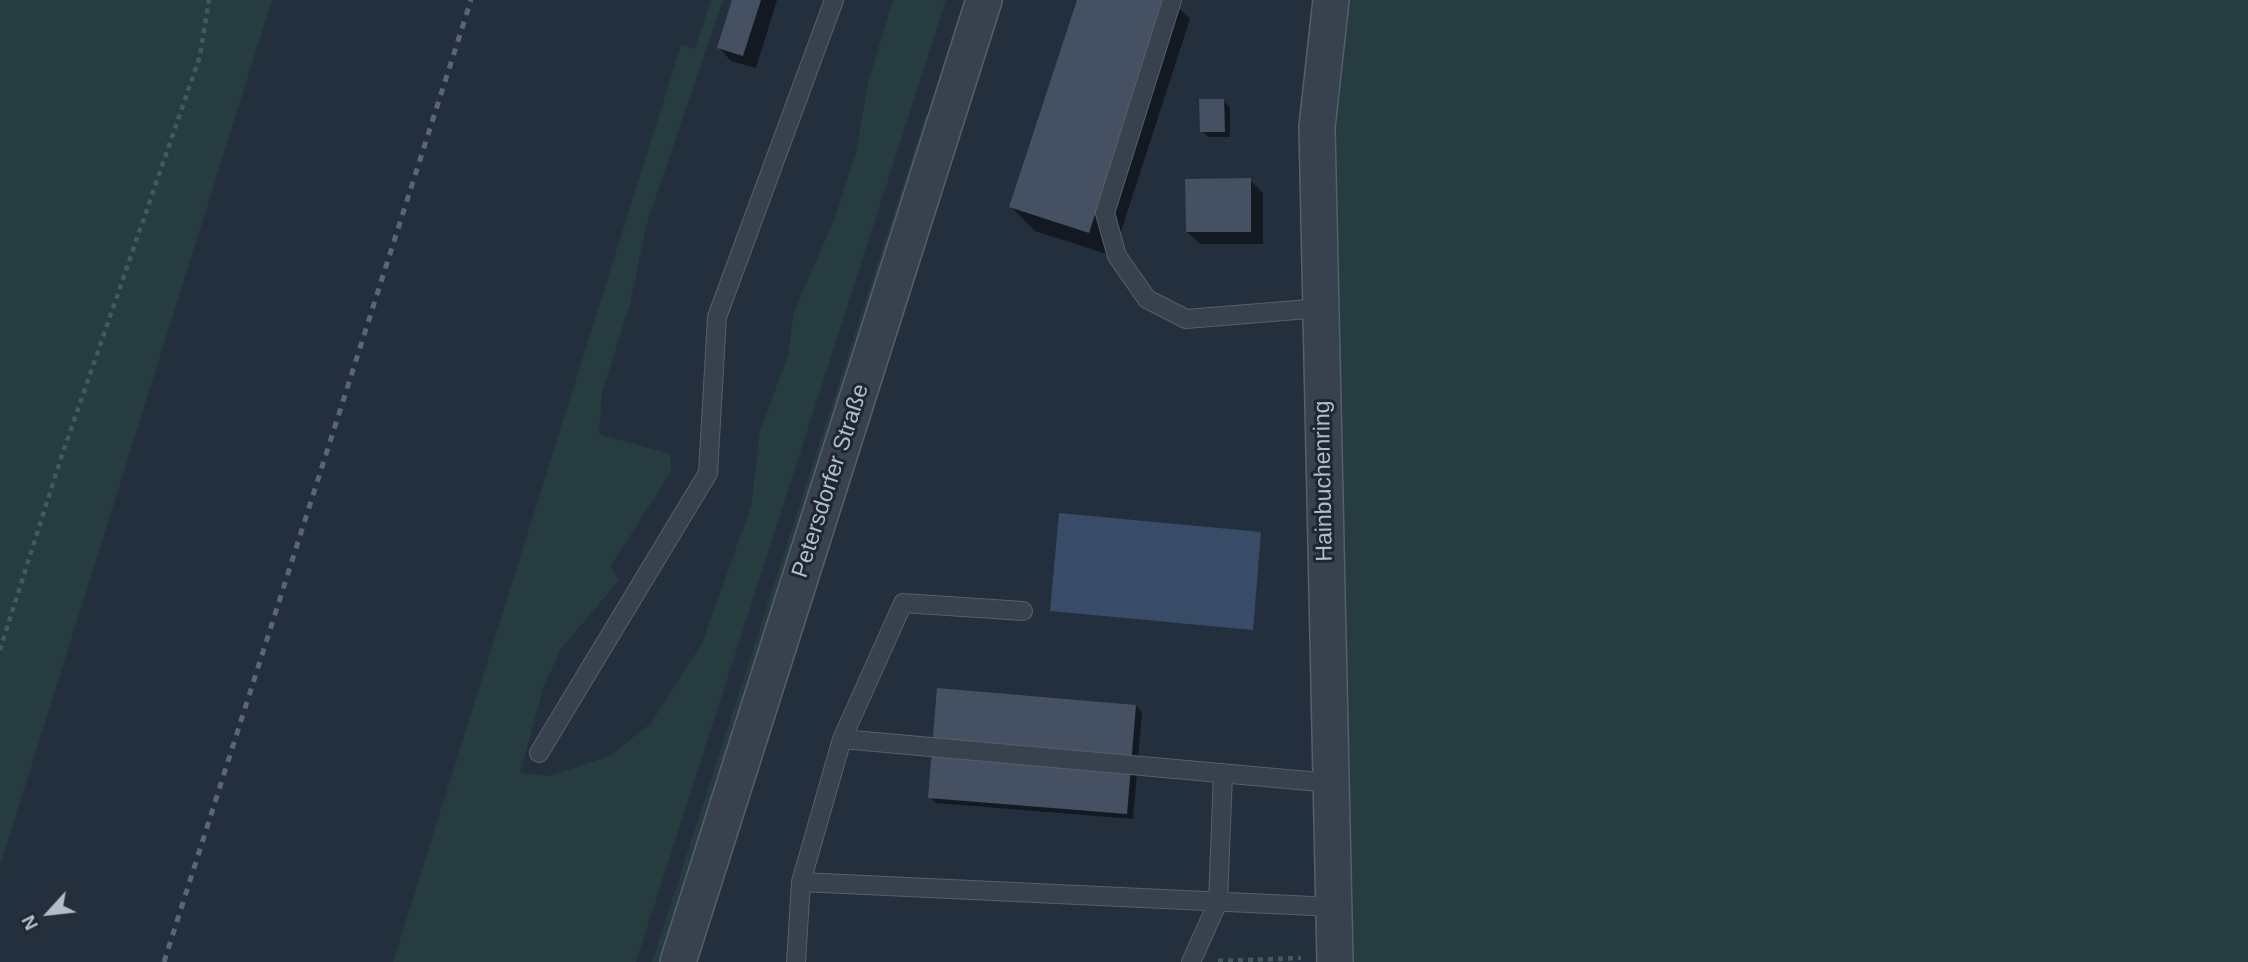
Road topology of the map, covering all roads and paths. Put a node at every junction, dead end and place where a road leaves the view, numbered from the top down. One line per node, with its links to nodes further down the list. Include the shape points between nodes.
1 (209, 0): 8 (path, via 200,56)
2 (834, 0): 10 (lane, via 717,317 708,473)
3 (984, 0): 17 (street, Petersdorfer Straße)
4 (1172, 0): 6 (lane, via 1105,213 1117,256 1147,299 1186,319)
5 (1331, 0): 6 (street, Hainbuchenring, via 1317,127)
6 (1321, 308): 12 (street, Hainbuchenring)
7 (1023, 611): 9 (lane, via 903,603)
8 (0, 650)
9 (842, 739): 11 (lane); 13 (lane)
10 (539, 753)
11 (1223, 773): 12 (lane); 14 (lane)
12 (1331, 783): 15 (street, Hainbuchenring)
13 (802, 882): 14 (lane); 18 (lane)
14 (1218, 902): 15 (lane); 19 (lane)
15 (1334, 907): 21 (street, Hainbuchenring)
16 (1287, 958): 20 (path)
17 (678, 962)
18 (796, 962)
19 (1191, 962)
20 (1207, 962)
21 (1335, 962)

